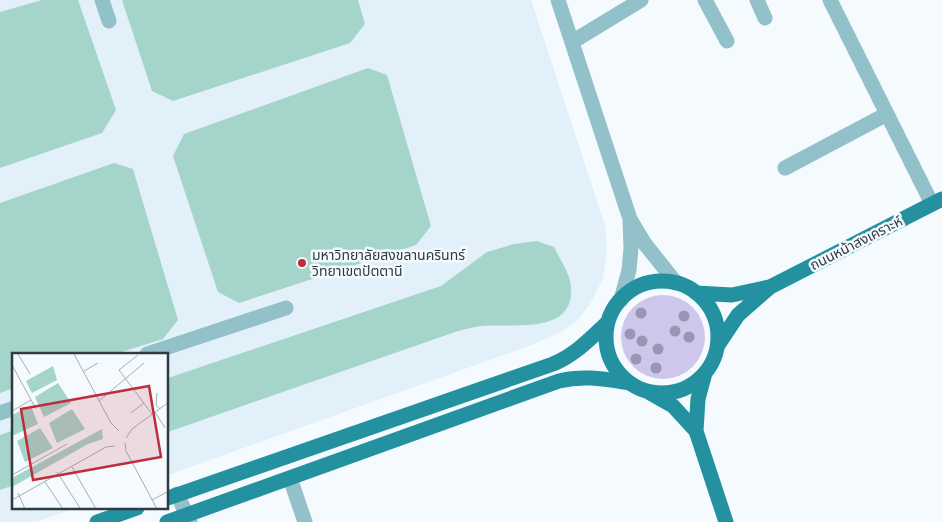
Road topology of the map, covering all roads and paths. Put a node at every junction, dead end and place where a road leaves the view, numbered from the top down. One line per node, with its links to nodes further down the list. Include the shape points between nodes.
1 (102, 0): 8 (street)
2 (558, 0): 10 (street)
3 (641, 0): 10 (street)
4 (705, 0): 9 (street)
5 (757, 0): 7 (street)
6 (830, 0): 11 (street)
7 (765, 18)
8 (109, 21)
9 (727, 41)
10 (572, 42): 14 (street)
11 (887, 114): 12 (street); 13 (street)
12 (785, 168)
13 (937, 202): 16 (main road, ถนนหน้าสงเคราะห์)
14 (630, 219): 15 (street); 18 (street, via 629,270)
15 (676, 283): 17 (main road); 18 (main road, via 646,284)
16 (770, 287): 17 (main road, ถนนหน้าสงเคราะห์, via 732,295); 21 (main road, ถนนหน้าสงเคราะห์, via 738,315)
17 (696, 293): 21 (main road, via 715,316)
18 (620, 300): 20 (main road)
19 (286, 308): 22 (street)
20 (608, 322): 24 (main road, via 609,356 617,371); 30 (main road, via 565,359 554,364)
21 (718, 345): 23 (main road)
22 (150, 353)
23 (705, 374): 25 (main road, via 678,391); 28 (main road, via 698,399)
24 (630, 383): 25 (main road); 29 (main road, via 592,377 558,382)
25 (644, 390): 28 (main road, via 673,406)
26 (12, 409): 27 (street)
27 (0, 413)
28 (696, 431): 36 (main road)
29 (290, 478): 32 (main road); 35 (street)
30 (172, 496): 32 (street)
31 (131, 510): 33 (main road)
32 (188, 518): 34 (main road)
33 (97, 522)
34 (167, 522)
35 (306, 522)
36 (726, 522)

